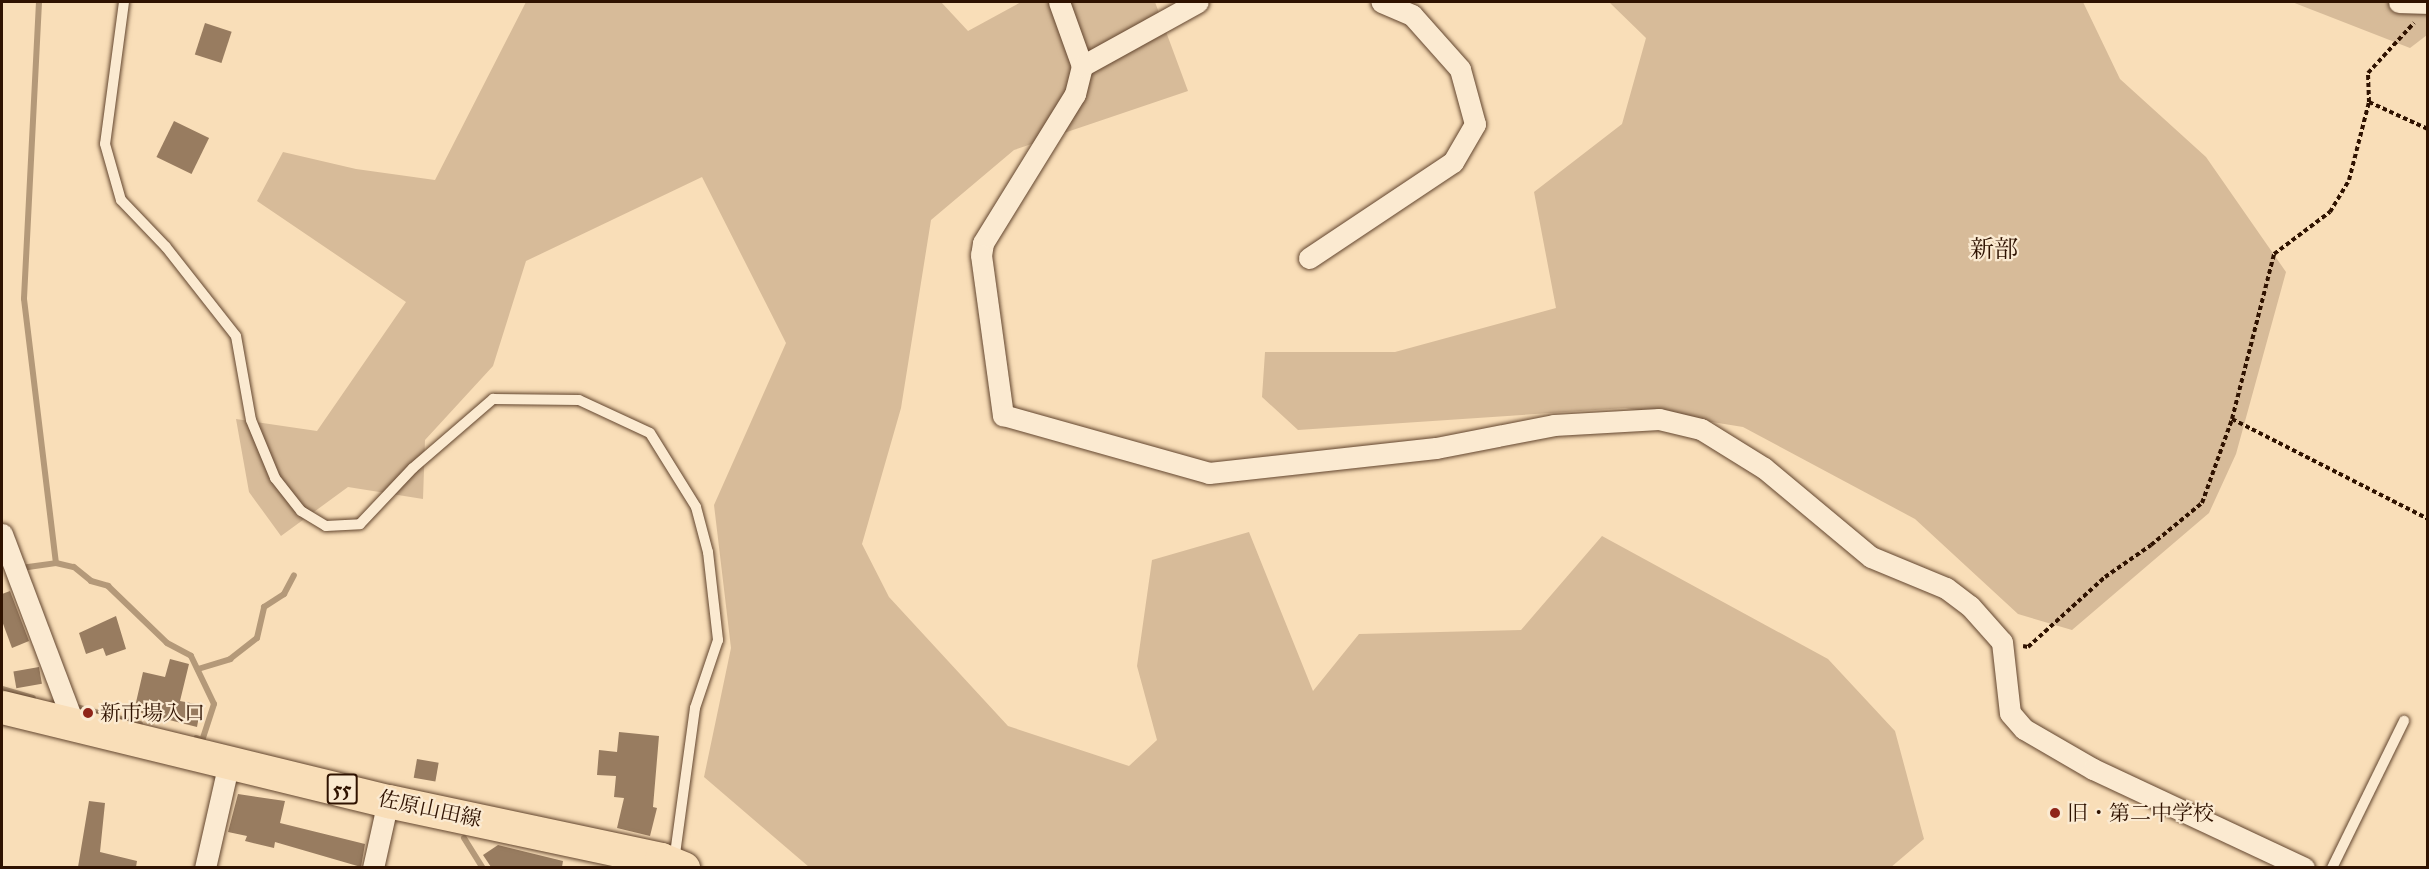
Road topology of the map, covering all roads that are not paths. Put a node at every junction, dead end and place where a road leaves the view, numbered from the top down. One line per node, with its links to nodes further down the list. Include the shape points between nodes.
1 (124, 2): 15 (lane, via 105,144 121,200 166,247 236,336 251,420 275,478 301,511 326,525 360,524 413,468 493,399 579,400 650,433 696,507 708,552 718,640 695,708)
2 (1059, 2): 7 (street)
3 (1198, 2): 7 (street)
4 (1382, 2): 8 (street, via 1412,15 1460,69 1475,124 1453,162)
5 (2399, 2): 6 (street)
6 (2424, 8)
7 (1082, 66): 18 (street, via 1075,94 983,243 981,255 1003,415 1209,473 1436,448 1554,425 1659,420 1701,429 1764,468 1871,557 1946,588 1971,606 2002,642 2010,713 2024,729 2093,769)
8 (1309, 258)
9 (2, 534): 12 (street)
10 (2, 707): 12 (main road, 佐原山田線 / 55)
11 (2404, 721): 19 (lane)
12 (74, 725): 13 (main road, 佐原山田線 / 55)
13 (229, 762): 14 (main road, 佐原山田線 / 55); 16 (street)
14 (388, 801): 15 (main road, 佐原山田線 / 55); 17 (street)
15 (665, 864)
16 (205, 867)
17 (373, 867)
18 (2304, 867)
19 (2332, 867)

